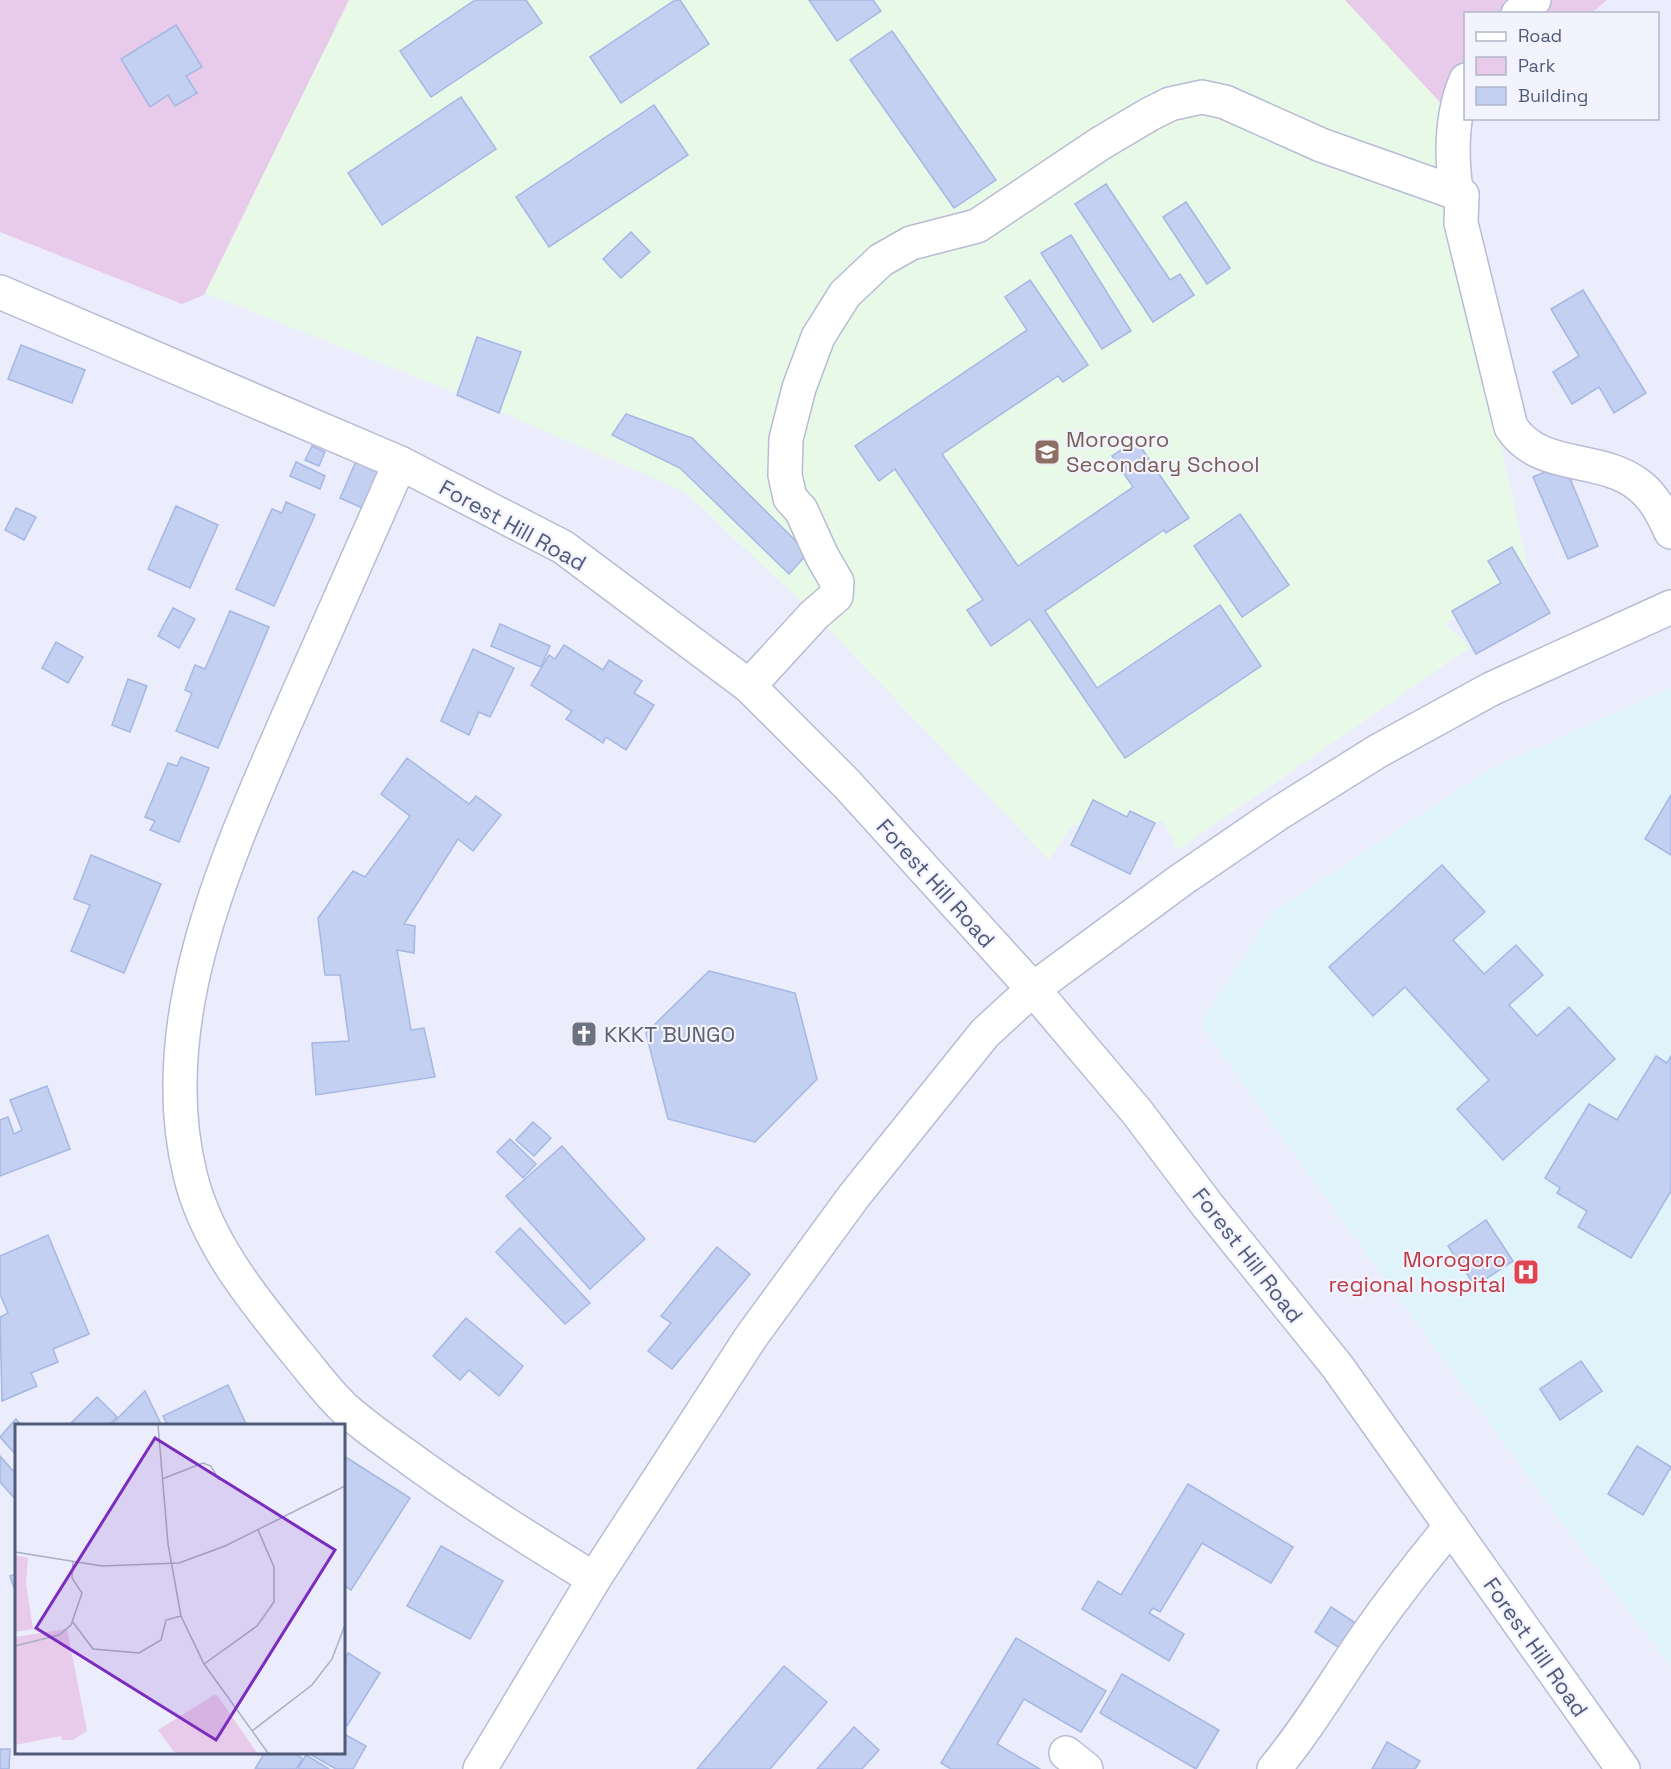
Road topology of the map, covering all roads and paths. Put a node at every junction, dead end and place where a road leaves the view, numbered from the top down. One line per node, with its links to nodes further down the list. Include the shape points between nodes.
1 (1534, 0): 2 (street)
2 (1520, 12)
3 (1464, 87): 4 (street, via 1452,162 1456,190)
4 (1462, 195): 7 (street, via 1461,223 1511,427 1522,442 1538,453 1600,468 1639,485 1656,504); 9 (street, via 1321,145 1226,102 1202,97 1170,104 1150,114 977,226 910,243 881,260 845,294 818,337 786,439 785,475 790,498 801,510 837,582 836,596)
5 (0, 292): 6 (street, Forest Hill Road)
6 (400, 463): 9 (street, Forest Hill Road, via 563,548); 12 (street, via 255,792 203,935 181,1054 180,1103 188,1163 196,1198 219,1245 272,1323 334,1398 451,1488)
7 (1671, 532)
8 (1671, 607): 10 (street, via 1491,688 1378,751 1180,880)
9 (749, 686): 10 (street, Forest Hill Road, via 846,783)
10 (1033, 989): 11 (street, Forest Hill Road, via 1130,1103 1337,1366); 12 (street, via 985,1033 808,1256)
11 (1451, 1526): 14 (street, via 1410,1575 1308,1726); 15 (street, Forest Hill Road)
12 (594, 1579): 13 (street)
13 (480, 1769)
14 (1274, 1769)
15 (1623, 1769)

